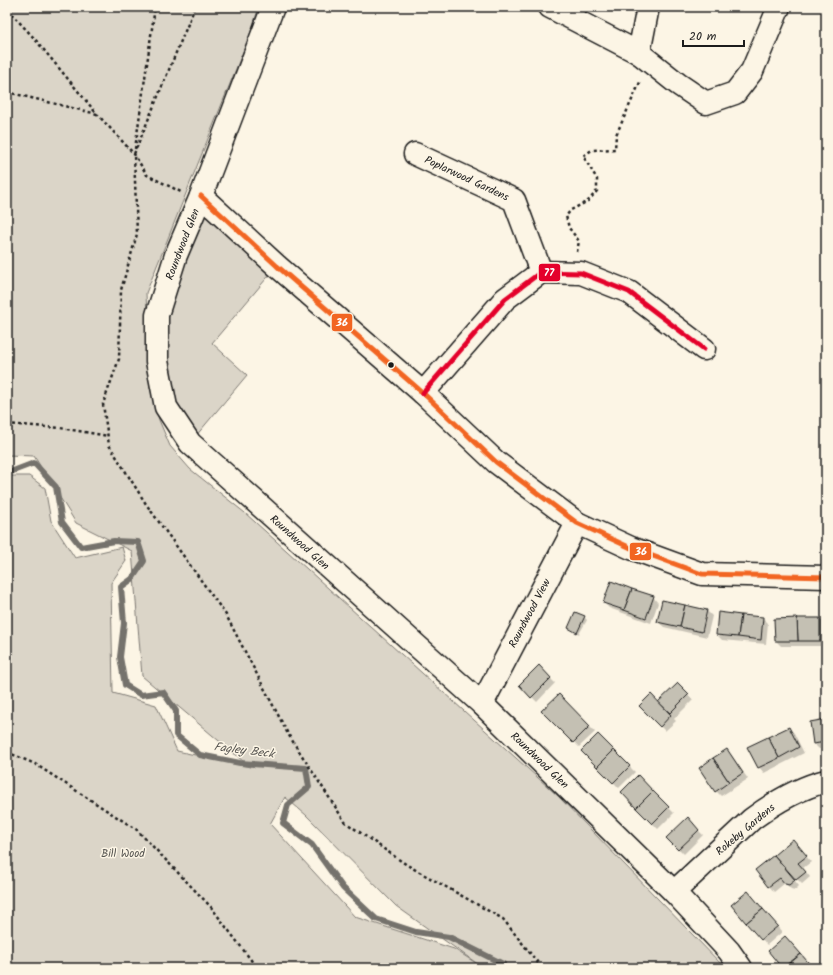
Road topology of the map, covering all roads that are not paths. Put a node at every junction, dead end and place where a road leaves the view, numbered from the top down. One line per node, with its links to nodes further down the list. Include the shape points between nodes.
1 (273, 7): 7 (street, Roundwood Glen)
2 (550, 7): 5 (street)
3 (648, 7): 5 (street)
4 (780, 7): 5 (street, via 752,71 735,93 706,103)
5 (645, 57)
6 (415, 154): 8 (street, Poplarwood Gardens, via 514,200)
7 (200, 199): 10 (street); 13 (street, Roundwood Glen, via 176,255 157,315 157,361 166,407 190,443)
8 (541, 272): 9 (street, via 582,273 629,292); 10 (street, via 505,298)
9 (704, 349)
10 (423, 393): 11 (street, via 496,462)
11 (577, 523): 12 (street, via 631,548 702,574); 13 (street, Roundwood View)
12 (826, 577)
13 (482, 704): 15 (street, Roundwood Glen)
14 (826, 781): 15 (street, Rokeby Gardens, via 793,793 765,810)
15 (674, 892): 16 (street, Roundwood Glen, via 729,951)
16 (741, 968)

